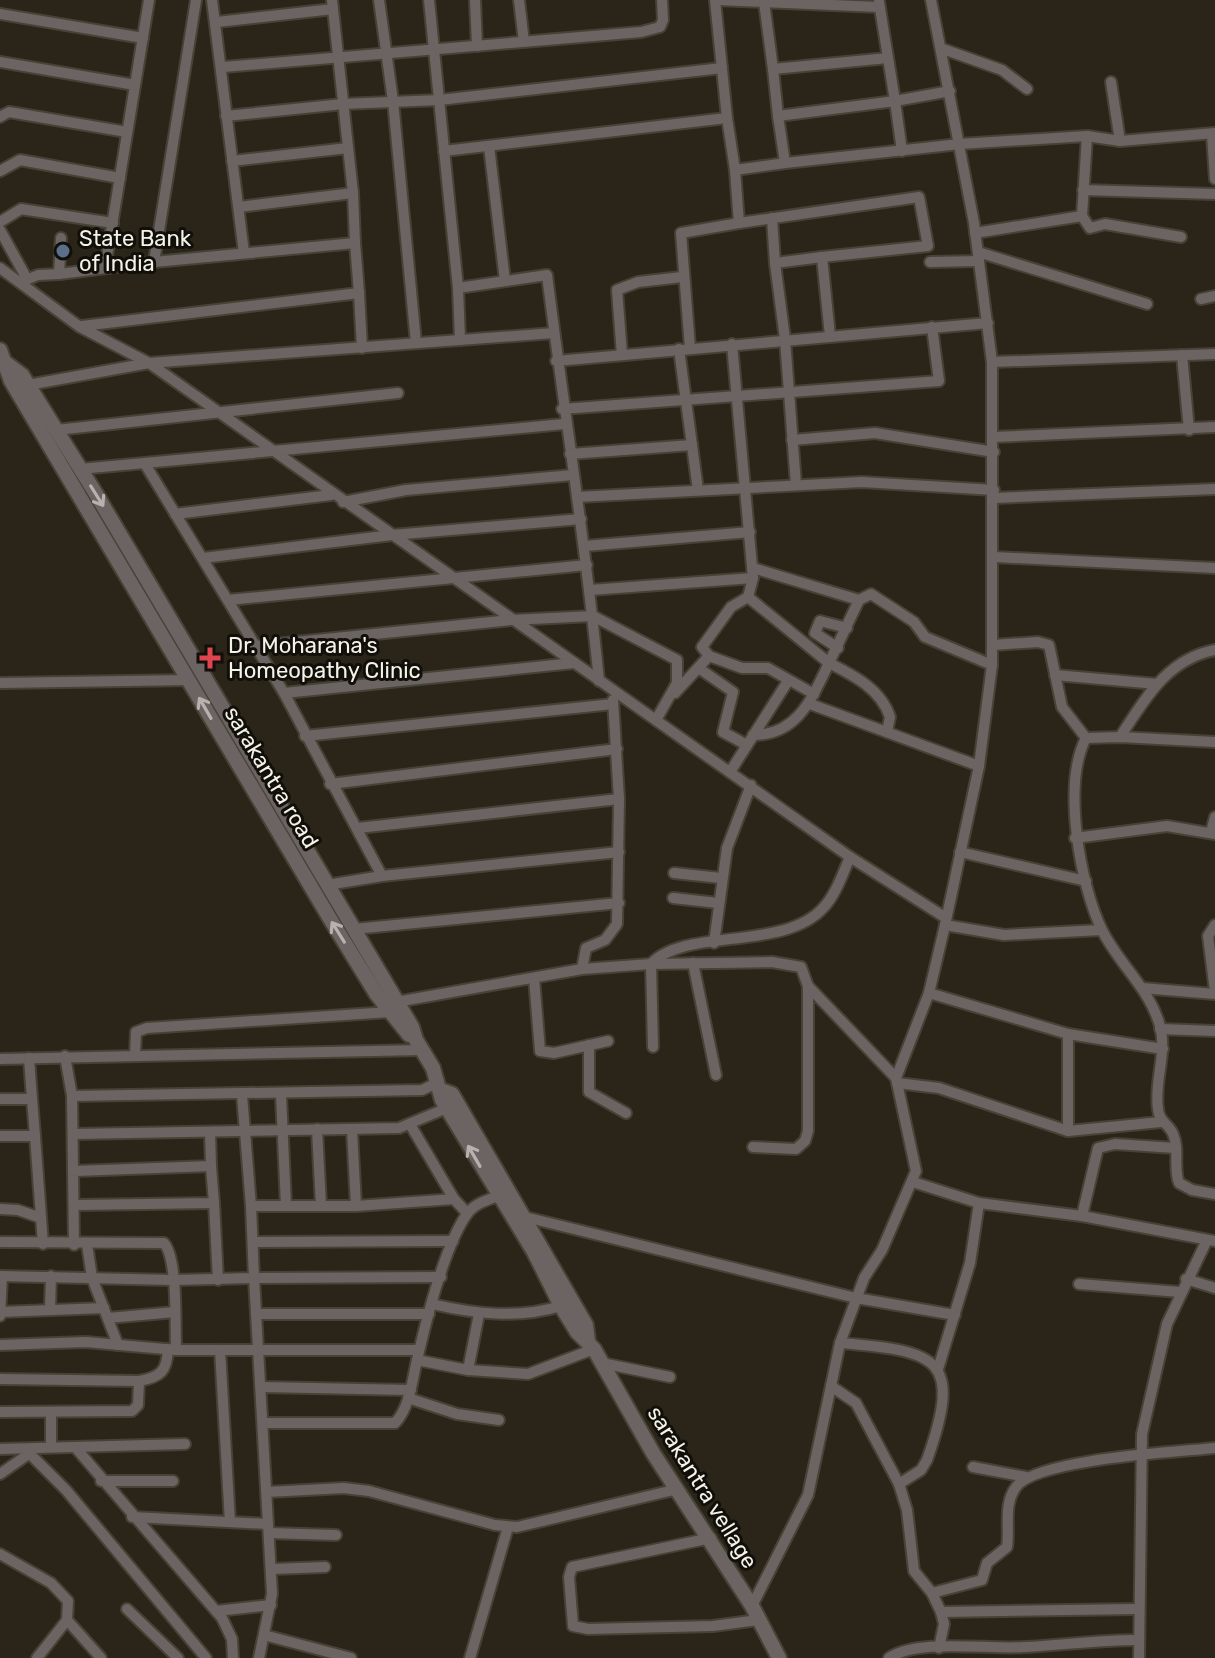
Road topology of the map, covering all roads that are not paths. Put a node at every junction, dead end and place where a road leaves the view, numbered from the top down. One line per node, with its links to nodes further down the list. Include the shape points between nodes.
1 (149, 0): 16 (street)
2 (196, 0): 72 (street)
3 (212, 0): 15 (street)
4 (379, 0): 21 (street)
5 (429, 0): 20 (street)
6 (475, 0): 18 (street)
7 (519, 0): 17 (street)
8 (662, 0): 17 (street, via 663,20 655,30)
9 (716, 0): 11 (street); 26 (street)
10 (931, 0): 19 (street)
11 (764, 2): 12 (street); 27 (street)
12 (879, 3): 23 (street)
13 (333, 4): 15 (street); 22 (street)
14 (0, 14): 16 (street)
15 (217, 22): 25 (street)
16 (143, 38): 29 (street)
17 (524, 42): 18 (street)
18 (477, 46): 20 (street)
19 (943, 49): 30 (street, via 1002,70); 31 (street)
20 (434, 50): 21 (street); 32 (street)
21 (386, 53): 22 (street); 33 (street)
22 (338, 57): 25 (street); 35 (street)
23 (888, 58): 27 (street); 34 (street)
24 (0, 62): 29 (street)
25 (223, 67): 36 (street)
26 (722, 68): 32 (street); 39 (street)
27 (773, 69): 37 (street)
28 (1111, 82): 43 (street)
29 (135, 85): 40 (street)
30 (1027, 89)
31 (950, 91): 34 (street); 44 (street)
32 (439, 100): 33 (street); 47 (street)
33 (393, 101): 35 (street); 93 (street)
34 (895, 101): 37 (street); 48 (street)
35 (343, 104): 36 (street); 46 (street)
36 (226, 116): 49 (street)
37 (778, 116): 50 (street)
38 (0, 117): 40 (street, via 9,112)
39 (727, 118): 45 (street); 51 (street)
40 (127, 132): 53 (street)
41 (1213, 134): 43 (street); 54 (street)
42 (1087, 136): 43 (street); 44 (street); 55 (street)
43 (1120, 141)
44 (960, 144): 48 (street); 65 (street)
45 (489, 146): 47 (street); 80 (street)
46 (348, 148): 49 (street); 56 (street)
47 (444, 151): 81 (street)
48 (902, 151): 50 (street)
49 (232, 161): 58 (street)
50 (785, 163): 51 (street)
51 (735, 170): 63 (street)
52 (0, 171): 53 (street, via 20,160)
53 (120, 178): 62 (street)
54 (1215, 179)
55 (1083, 190): 57 (street); 59 (street)
56 (353, 193): 58 (street); 68 (street)
57 (1215, 194)
58 (239, 207): 69 (street)
59 (1082, 216): 65 (street); 66 (street, via 1090,228 1105,224)
60 (772, 218): 63 (street); 70 (street, via 919,197 928,246); 74 (street)
61 (0, 222): 62 (street, via 21,209)
62 (113, 223): 76 (street)
63 (739, 223): 78 (street, via 681,233)
64 (0, 230): 79 (street)
65 (975, 233): 71 (street)
66 (1181, 237)
67 (61, 238): 77 (street)
68 (355, 243): 69 (street); 82 (street)
69 (244, 253): 72 (street)
70 (822, 257): 74 (street); 90 (street)
71 (979, 257): 73 (street); 85 (street); 86 (street)
72 (154, 262): 76 (street)
73 (930, 262)
74 (775, 263): 91 (street)
75 (0, 268): 79 (street)
76 (105, 268): 77 (street)
77 (59, 274): 79 (street)
78 (682, 277): 96 (street); 98 (street, via 617,290)
79 (24, 280): 87 (street)
80 (505, 281): 81 (street); 89 (street, via 547,275)
81 (458, 288): 92 (street)
82 (359, 293): 87 (street); 95 (street)
83 (1215, 296): 84 (street)
84 (1201, 299)
85 (1147, 304)
86 (988, 323): 88 (street); 102 (street)
87 (80, 327): 103 (street)
88 (932, 327): 90 (street); 105 (street, via 939,381)
89 (554, 333): 92 (street); 101 (street)
90 (830, 336): 91 (street)
91 (785, 339): 94 (street); 105 (street)
92 (460, 340): 93 (street)
93 (416, 343): 95 (street)
94 (732, 344): 96 (street); 107 (street)
95 (362, 348): 103 (street)
96 (684, 348): 98 (street); 108 (street)
97 (1215, 354): 99 (street)
98 (622, 355): 101 (street)
99 (1182, 355): 102 (street); 114 (street)
100 (3, 357): 104 (street, sarakantra road); 160 (street, sarakantra road, via 11,381)
101 (556, 361): 109 (street)
102 (992, 362): 115 (street)
103 (149, 363): 104 (street); 110 (street)
104 (28, 385): 113 (street, sarakantra road)
105 (787, 392): 107 (street); 116 (street)
106 (398, 393): 110 (street)
107 (738, 395): 108 (street); 125 (street)
108 (686, 400): 109 (street); 117 (street)
109 (562, 409): 111 (street)
110 (216, 411): 113 (street); 119 (street)
111 (564, 424): 119 (street); 120 (street)
112 (1215, 427): 114 (street)
113 (56, 430): 122 (street, sarakantra road)
114 (1189, 430): 115 (street)
115 (994, 437): 118 (street)
116 (792, 440): 118 (street, via 875,433); 124 (street)
117 (692, 445): 120 (street); 127 (street)
118 (994, 452): 128 (street)
119 (277, 453): 121 (street); 129 (street)
120 (570, 454): 123 (street)
121 (145, 464): 122 (street); 132 (street)
122 (80, 469): 195 (street, sarakantra road, one-way to 195)
123 (573, 475): 130 (street); 131 (street, via 406,490)
124 (796, 485): 125 (street); 128 (street, via 862,482)
125 (747, 488): 127 (street); 134 (street)
126 (1215, 489): 128 (street)
127 (698, 490): 130 (street)
128 (994, 494): 137 (street)
129 (331, 495): 131 (street); 132 (street)
130 (577, 497): 133 (street)
131 (343, 502): 135 (street)
132 (175, 514): 138 (street)
133 (581, 519): 135 (street); 136 (street)
134 (750, 532): 136 (street); 141 (street)
135 (392, 535): 138 (street); 142 (street)
136 (585, 546): 139 (street)
137 (995, 557): 140 (street); 150 (street)
138 (203, 558): 145 (street)
139 (587, 565): 142 (street); 143 (street)
140 (1215, 568)
141 (753, 573): 143 (street); 144 (street); 146 (street)
142 (449, 576): 145 (street); 148 (street)
143 (590, 590): 147 (street)
144 (748, 597): 154 (street, via 731,607 702,647); 156 (street)
145 (228, 600): 151 (street)
146 (859, 600): 149 (street); 157 (street, via 871,594 914,622 925,637)
147 (593, 616): 148 (street); 161 (street); 167 (street, via 677,660)
148 (511, 620): 151 (street); 155 (street)
149 (847, 628): 152 (street); 152 (street, via 820,621 815,633)
150 (993, 645): 157 (street); 159 (street, via 1049,645)
151 (257, 646): 166 (street)
152 (838, 648): 156 (street)
153 (1215, 650): 164 (street, via 1178,664)
154 (709, 656): 158 (street); 162 (street, via 742,668 768,668)
155 (574, 663): 161 (street); 166 (street)
156 (829, 663): 168 (street); 171 (street, via 856,677 879,699 890,717)
157 (992, 665): 179 (street)
158 (700, 669): 167 (street); 177 (street, via 733,692 723,732)
159 (1055, 675): 164 (street); 175 (street, via 1066,715)
160 (189, 680): 163 (street); 212 (street, sarakantra road, one-way to 160, via 332,922)
161 (599, 681): 165 (street)
162 (788, 681): 168 (street); 172 (street)
163 (0, 683)
164 (1157, 684): 174 (street)
165 (612, 690): 169 (street); 170 (street)
166 (284, 693): 173 (street)
167 (671, 697): 170 (street)
168 (812, 699): 171 (street); 172 (street, via 791,723)
169 (613, 704): 173 (street); 178 (street)
170 (656, 720): 180 (street)
171 (887, 732): 179 (street)
172 (753, 735): 177 (street)
173 (305, 736): 181 (street)
174 (1120, 737): 175 (street); 176 (street)
175 (1086, 738): 187 (street)
176 (1215, 742)
177 (745, 744): 180 (street)
178 (617, 749): 181 (street); 183 (street)
179 (979, 766): 189 (street)
180 (730, 772): 182 (street)
181 (330, 784): 185 (street)
182 (751, 785): 190 (street); 193 (street, via 734,823)
183 (619, 799): 185 (street); 188 (street)
184 (1215, 817): 186 (street)
185 (358, 828): 192 (street)
186 (1213, 833): 187 (street, via 1167,826)
187 (1075, 838): 194 (street)
188 (619, 852): 192 (street); 197 (street)
189 (960, 852): 194 (street); 199 (street)
190 (850, 857): 199 (street); 203 (street, via 829,900 812,918)
191 (674, 873): 193 (street)
192 (382, 876): 195 (street)
193 (721, 878): 198 (street)
194 (1086, 881): 202 (street)
195 (327, 885): 201 (street, sarakantra road)
196 (673, 898): 198 (street)
197 (619, 903): 201 (street); 206 (street, via 613,932 586,948)
198 (718, 903): 203 (street)
199 (946, 922): 202 (street, via 1004,935); 210 (street)
200 (1215, 925): 211 (street, via 1208,936)
201 (354, 929): 212 (street, sarakantra road)
202 (1101, 930): 209 (street)
203 (714, 943): 205 (street, via 666,950)
204 (693, 963): 205 (street); 208 (street, via 789,963 801,967); 225 (street)
205 (651, 964): 206 (street); 219 (street)
206 (582, 969): 207 (street)
207 (534, 978): 212 (street); 218 (street, via 540,1051)
208 (808, 986): 226 (street); 246 (street, via 805,1141 789,1150)
209 (1142, 988): 211 (street); 213 (street)
210 (929, 993): 215 (street); 226 (street)
211 (1215, 993)
212 (393, 1007): 217 (street, sarakantra road); 221 (street, via 147,1028 136,1032)
213 (1160, 1029): 214 (street); 220 (street)
214 (1215, 1031)
215 (1068, 1034): 220 (street); 241 (street)
216 (608, 1041): 218 (street)
217 (419, 1045): 221 (street); 227 (street, sarakantra road)
218 (589, 1045): 234 (street, via 589,1092)
219 (653, 1047)
220 (1163, 1049): 235 (street)
221 (135, 1055): 222 (street)
222 (65, 1056): 223 (street); 230 (street)
223 (29, 1058): 224 (street); 232 (street)
224 (0, 1059)
225 (716, 1075)
226 (896, 1080): 241 (street, via 939,1088); 250 (street, via 916,1161)
227 (440, 1086): 229 (street); 233 (street, sarakantra road, via 452,1094)
228 (242, 1095): 229 (street); 230 (street); 240 (street)
229 (281, 1095): 237 (street)
230 (72, 1096): 243 (street)
231 (0, 1099): 232 (street)
232 (32, 1099): 245 (street)
233 (454, 1107): 236 (street); 252 (street, sarakantra vellage, one-way to 233); 264 (street, sarakantra vellage)
234 (626, 1113)
235 (1161, 1122): 241 (street); 247 (street, via 1172,1131)
236 (411, 1126): 239 (street); 253 (street)
237 (282, 1129): 238 (street); 240 (street); 258 (street)
238 (317, 1129): 239 (street); 259 (street)
239 (352, 1130): 260 (street)
240 (245, 1131): 242 (street); 257 (street)
241 (1068, 1131)
242 (210, 1132): 243 (street); 248 (street)
243 (73, 1134): 249 (street)
244 (0, 1136): 245 (street)
245 (35, 1136): 265 (street)
246 (753, 1147)
247 (1175, 1148): 251 (street, via 1179,1183); 263 (street, via 1098,1148)
248 (211, 1166): 249 (street); 254 (street)
249 (75, 1171): 256 (street)
250 (913, 1182): 255 (street); 284 (street)
251 (1215, 1194)
252 (498, 1196): 262 (street); 285 (street, sarakantra vellage)
253 (454, 1199): 260 (street); 262 (street)
254 (214, 1203): 256 (street); 280 (street)
255 (979, 1203): 263 (street); 293 (street)
256 (76, 1205): 272 (street)
257 (251, 1206): 258 (street); 268 (street)
258 (286, 1206): 259 (street)
259 (321, 1206): 260 (street)
260 (356, 1206)
261 (0, 1209): 265 (street)
262 (467, 1213): 266 (street)
263 (1082, 1216): 269 (street)
264 (525, 1217): 284 (street); 300 (street, sarakantra vellage, via 586,1325)
265 (41, 1218): 270 (street)
266 (453, 1241): 268 (street); 275 (street)
267 (0, 1242): 270 (street)
268 (253, 1242): 277 (street)
269 (1210, 1242): 278 (street)
270 (43, 1244): 272 (street)
271 (87, 1244): 272 (street); 276 (street); 279 (street, via 164,1243)
272 (74, 1245)
273 (1, 1276): 274 (street); 290 (street)
274 (51, 1276): 276 (street); 287 (street)
275 (441, 1277): 277 (street); 286 (street)
276 (92, 1278): 279 (street); 289 (street)
277 (254, 1278): 280 (street); 291 (street)
278 (1186, 1279): 282 (street); 283 (street)
279 (173, 1280): 280 (street); 288 (street)
280 (218, 1280)
281 (1079, 1284): 283 (street)
282 (1215, 1288)
283 (1180, 1292): 320 (street, via 1167,1324 1146,1415)
284 (856, 1298): 293 (street); 294 (street)
285 (561, 1306): 292 (street); 300 (street, sarakantra vellage)
286 (430, 1309): 291 (street); 292 (street); 301 (street)
287 (50, 1310): 289 (street); 290 (street)
288 (175, 1312): 289 (street); 297 (street)
289 (106, 1313): 296 (street)
290 (0, 1314)
291 (257, 1314): 299 (street)
292 (479, 1314): 303 (street)
293 (955, 1315): 302 (street)
294 (840, 1343): 302 (street, via 905,1352); 307 (street)
295 (0, 1345): 296 (street)
296 (118, 1345): 297 (street)
297 (172, 1349): 298 (street); 306 (street, via 159,1376)
298 (220, 1350): 299 (street); 330 (street)
299 (259, 1351): 301 (street); 308 (street)
300 (595, 1351): 303 (street, via 528,1374); 304 (street); 327 (street, sarakantra vellage)
301 (418, 1355): 303 (street); 309 (street)
302 (938, 1369): 326 (street, via 944,1388 931,1448 921,1470)
303 (468, 1370)
304 (670, 1377)
305 (0, 1379): 306 (street)
306 (139, 1381): 311 (street, via 138,1405 132,1411)
307 (831, 1386): 326 (street, via 856,1403); 344 (street, via 808,1495)
308 (262, 1387): 309 (street); 313 (street)
309 (409, 1394): 312 (street, via 457,1414); 313 (street, via 400,1418 386,1426)
310 (0, 1412): 311 (street)
311 (51, 1413): 315 (street)
312 (499, 1420)
313 (264, 1423): 328 (street)
314 (185, 1444): 316 (street)
315 (51, 1446): 316 (street); 319 (street)
316 (75, 1447): 324 (street)
317 (1215, 1448): 320 (street)
318 (0, 1449): 319 (street)
319 (28, 1451): 322 (street); 353 (street)
320 (1143, 1456): 323 (street); 341 (street)
321 (973, 1467): 323 (street)
322 (0, 1474)
323 (1026, 1477): 338 (street, via 1008,1502 1007,1547 987,1563 982,1580)
324 (101, 1481): 325 (street); 329 (street)
325 (173, 1481)
326 (899, 1484): 338 (street, via 914,1571)
327 (678, 1489): 331 (street); 334 (street, sarakantra vellage)
328 (267, 1492): 331 (street, via 369,1491); 332 (street)
329 (132, 1517): 330 (street); 342 (street)
330 (230, 1522): 332 (street)
331 (508, 1527): 357 (street)
332 (269, 1529): 333 (street); 337 (street)
333 (336, 1535)
334 (711, 1538): 344 (street, sarakantra vellage); 344 (street, via 572,1567 573,1626 713,1626)
335 (0, 1554): 345 (street, via 64,1594)
336 (325, 1567): 337 (street)
337 (272, 1569): 339 (street)
338 (932, 1593): 343 (street)
339 (271, 1605): 342 (street); 346 (street)
340 (127, 1609): 352 (street)
341 (1137, 1609): 343 (street); 347 (street)
342 (216, 1611): 354 (street, via 232,1639)
343 (941, 1612): 348 (street)
344 (755, 1613): 358 (street, sarakantra vellage)
345 (67, 1620): 350 (street); 351 (street)
346 (264, 1635): 355 (street); 356 (street)
347 (1137, 1640): 349 (street, via 1068,1641); 360 (street)
348 (939, 1648): 349 (street); 359 (street)
349 (980, 1653)
350 (37, 1658)
351 (101, 1658)
352 (178, 1658)
353 (206, 1658)
354 (233, 1658)
355 (259, 1658)
356 (351, 1658)
357 (470, 1658)
358 (779, 1658)
359 (889, 1658)
360 (1139, 1658)

